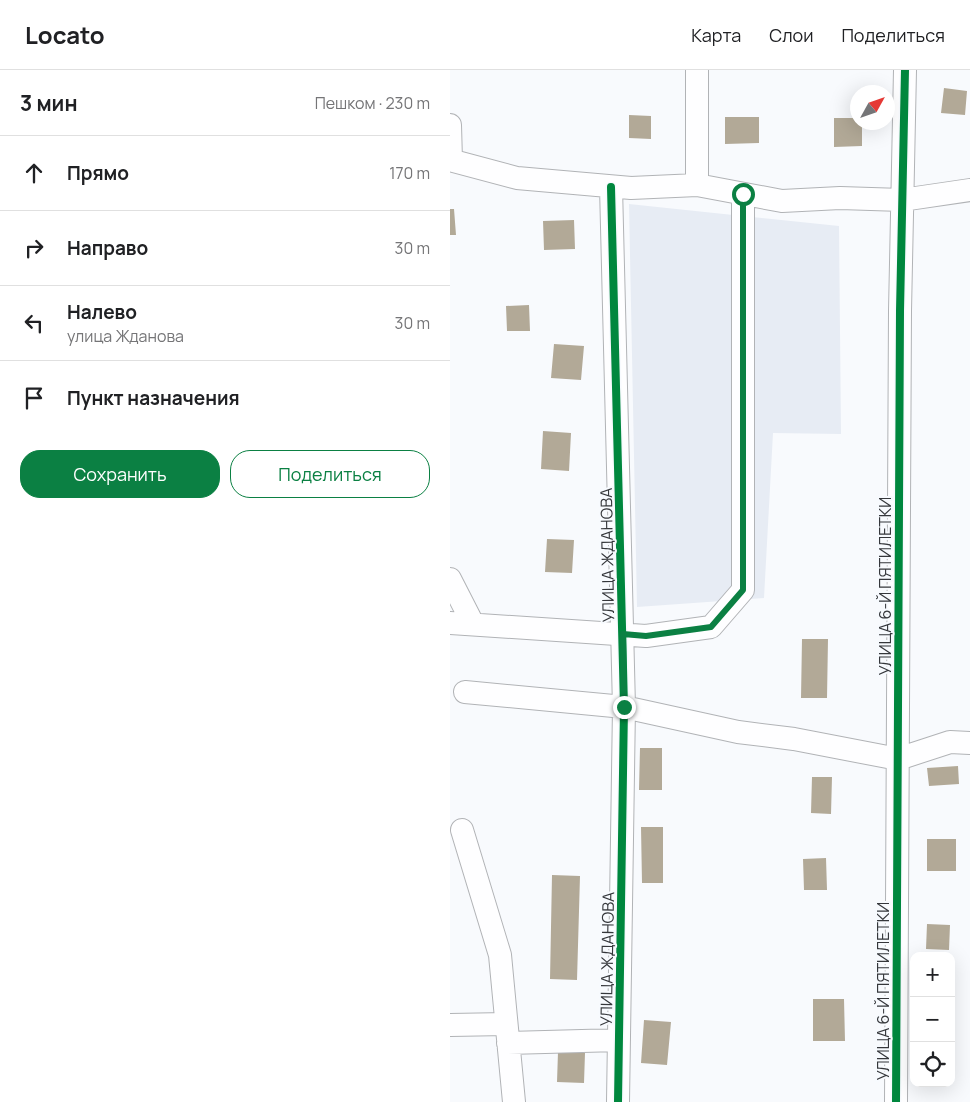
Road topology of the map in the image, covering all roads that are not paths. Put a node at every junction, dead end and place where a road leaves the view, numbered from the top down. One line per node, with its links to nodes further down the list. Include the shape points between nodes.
1 (697, 70): 5 (street)
2 (905, 70): 9 (street, УЛИЦА 6-Й ПЯТИЛЕТКИ)
3 (450, 125): 4 (street)
4 (450, 160): 6 (street, via 517,178)
5 (697, 185): 6 (street); 8 (street)
6 (611, 187): 13 (street, УЛИЦА ЖДАНОВА)
7 (970, 190): 9 (street)
8 (743, 194): 9 (street, via 782,201 840,198); 13 (street, via 743,590 711,627 646,636)
9 (902, 200): 17 (street, УЛИЦА 6-Й ПЯТИЛЕТКИ)
10 (450, 579): 12 (street)
11 (450, 623): 12 (street)
12 (473, 624): 13 (street)
13 (623, 634): 15 (street, УЛИЦА ЖДАНОВА)
14 (465, 692): 15 (street)
15 (624, 707): 17 (street, via 738,732); 21 (street, УЛИЦА ЖДАНОВА)
16 (970, 743): 17 (street, via 950,742)
17 (898, 759): 24 (street, УЛИЦА 6-Й ПЯТИЛЕТКИ)
18 (462, 830): 20 (street, via 500,955)
19 (450, 1025): 20 (street)
20 (507, 1033): 21 (street); 22 (street)
21 (619, 1040): 23 (street, УЛИЦА ЖДАНОВА)
22 (514, 1102)
23 (618, 1102)
24 (896, 1102)

